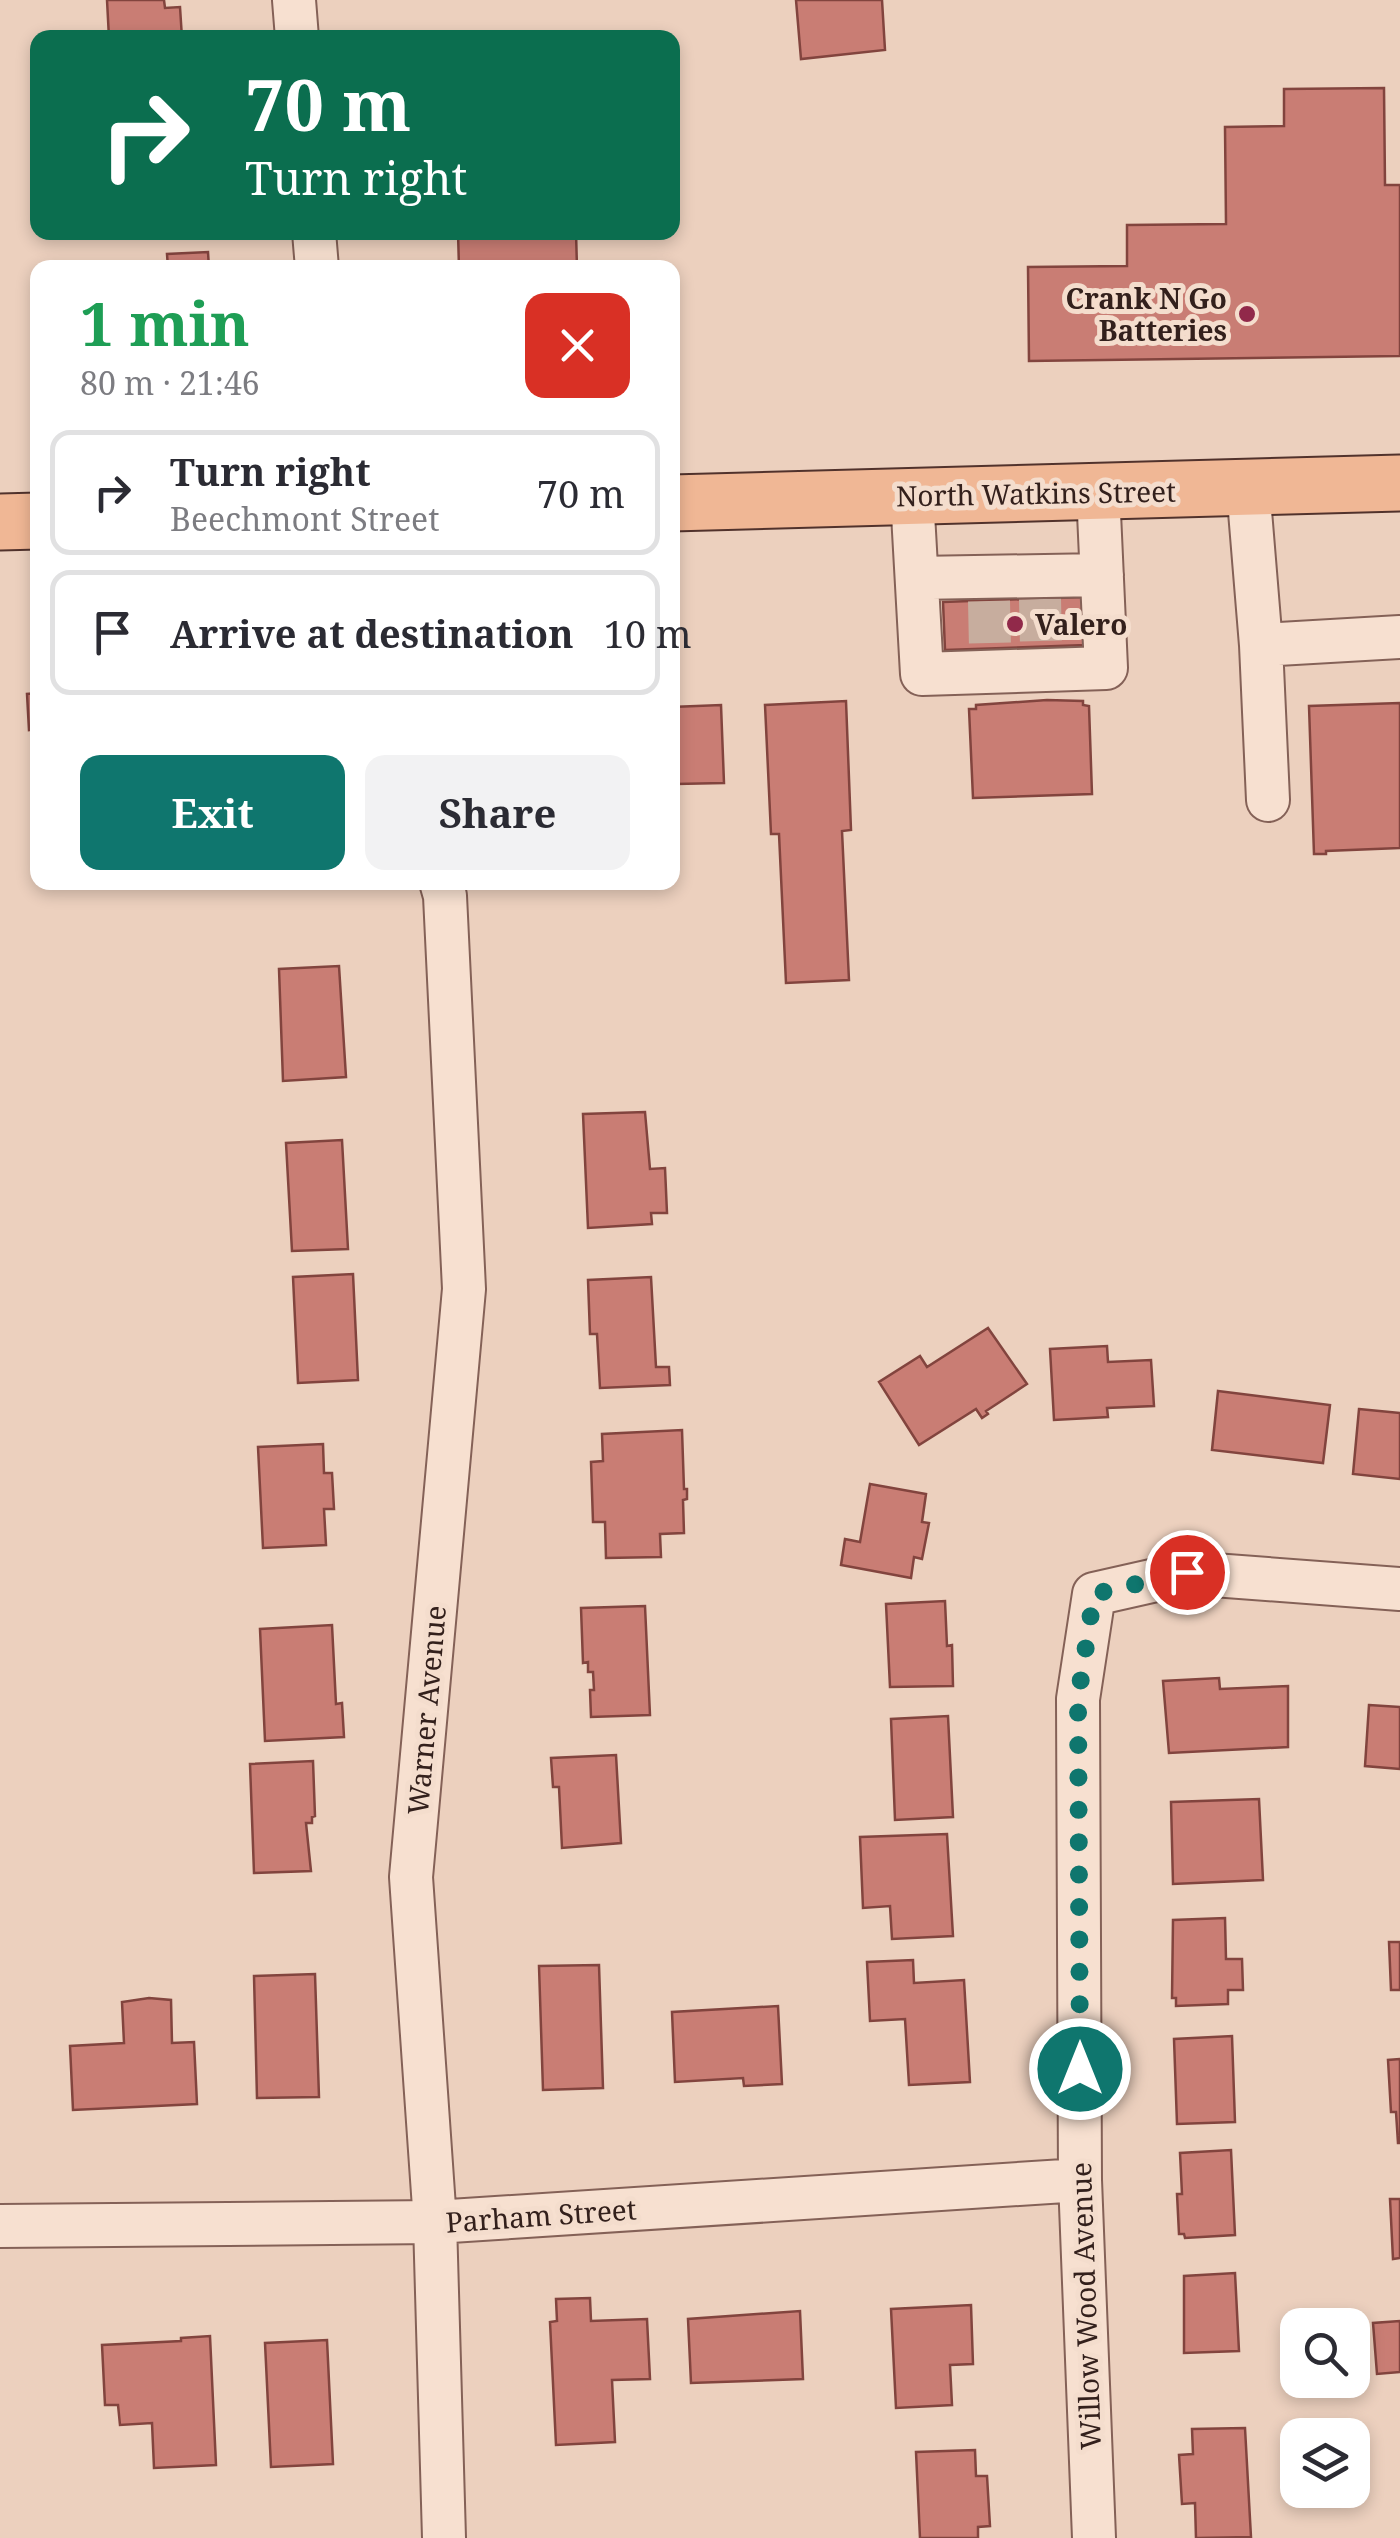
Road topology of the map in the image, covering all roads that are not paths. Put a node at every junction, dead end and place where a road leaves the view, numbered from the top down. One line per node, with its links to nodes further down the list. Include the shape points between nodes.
1 (294, 0): 2 (street)
2 (297, 30)
3 (1400, 483): 4 (main road, North Watkins Street)
4 (1248, 488): 5 (main road, North Watkins Street); 13 (street)
5 (1098, 492): 6 (main road, North Watkins Street); 10 (street)
6 (912, 496): 7 (main road, North Watkins Street); 11 (street)
7 (680, 503)
8 (30, 521): 9 (main road)
9 (0, 522)
10 (1102, 575): 11 (street, via 1040,588 988,589); 11 (street, via 1106,668 1042,658 922,674)
11 (917, 578)
12 (1400, 637): 13 (street)
13 (1261, 645): 14 (street)
14 (1268, 800)
15 (443, 890): 18 (street, Warner Avenue, via 464,1289 411,1876)
16 (1400, 1589): 17 (street, Willow Wood Avenue, via 1187,1572 1094,1594 1078,1698)
17 (1080, 2180): 18 (street, Parham Street); 21 (street, Willow Wood Avenue)
18 (435, 2222): 19 (street, Parham Street); 20 (street, Warner Avenue)
19 (0, 2226)
20 (444, 2538)
21 (1094, 2538)

